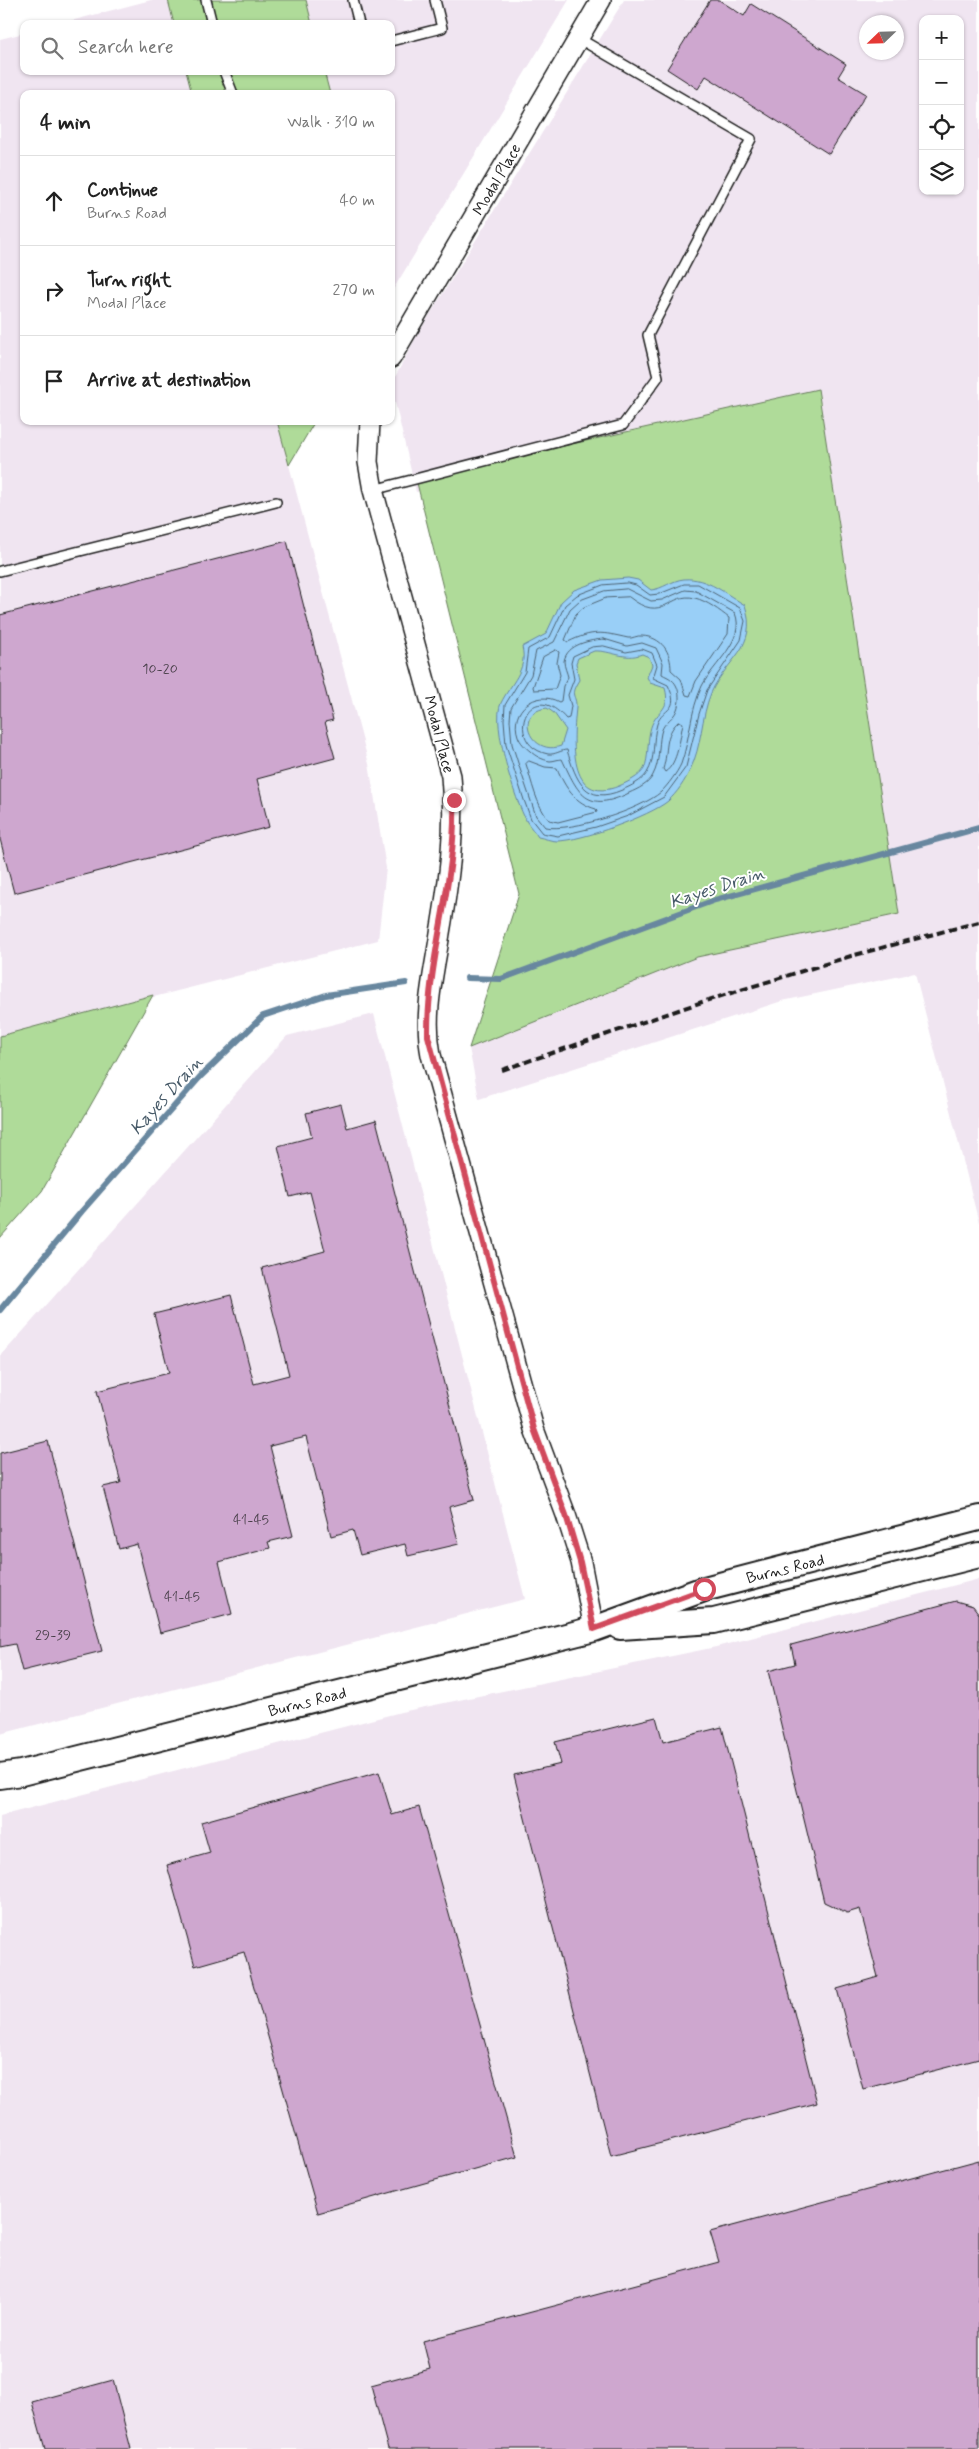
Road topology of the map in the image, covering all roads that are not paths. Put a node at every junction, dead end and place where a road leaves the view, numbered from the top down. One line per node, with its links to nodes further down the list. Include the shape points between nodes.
1 (206, 0): 5 (lane)
2 (353, 0): 6 (lane)
3 (435, 0): 8 (lane, via 442,28)
4 (601, 0): 7 (street, Modal Place)
5 (211, 20)
6 (358, 20)
7 (578, 38): 11 (street, Modal Place); 13 (lane, via 751,139 648,335 658,377 623,426)
8 (395, 41)
9 (226, 75): 10 (lane)
10 (231, 90)
11 (395, 351)
12 (370, 425): 13 (street, Modal Place, via 368,462)
13 (373, 490): 18 (street, Modal Place, via 452,776 454,824 429,999 431,1055 534,1429 580,1562)
14 (276, 502): 15 (lane)
15 (0, 571)
16 (979, 1518): 18 (street, Burns Road, via 704,1589)
17 (979, 1555): 18 (street, Burns Road, via 714,1621)
18 (594, 1629): 19 (street, Burns Road)
19 (7, 1777)

